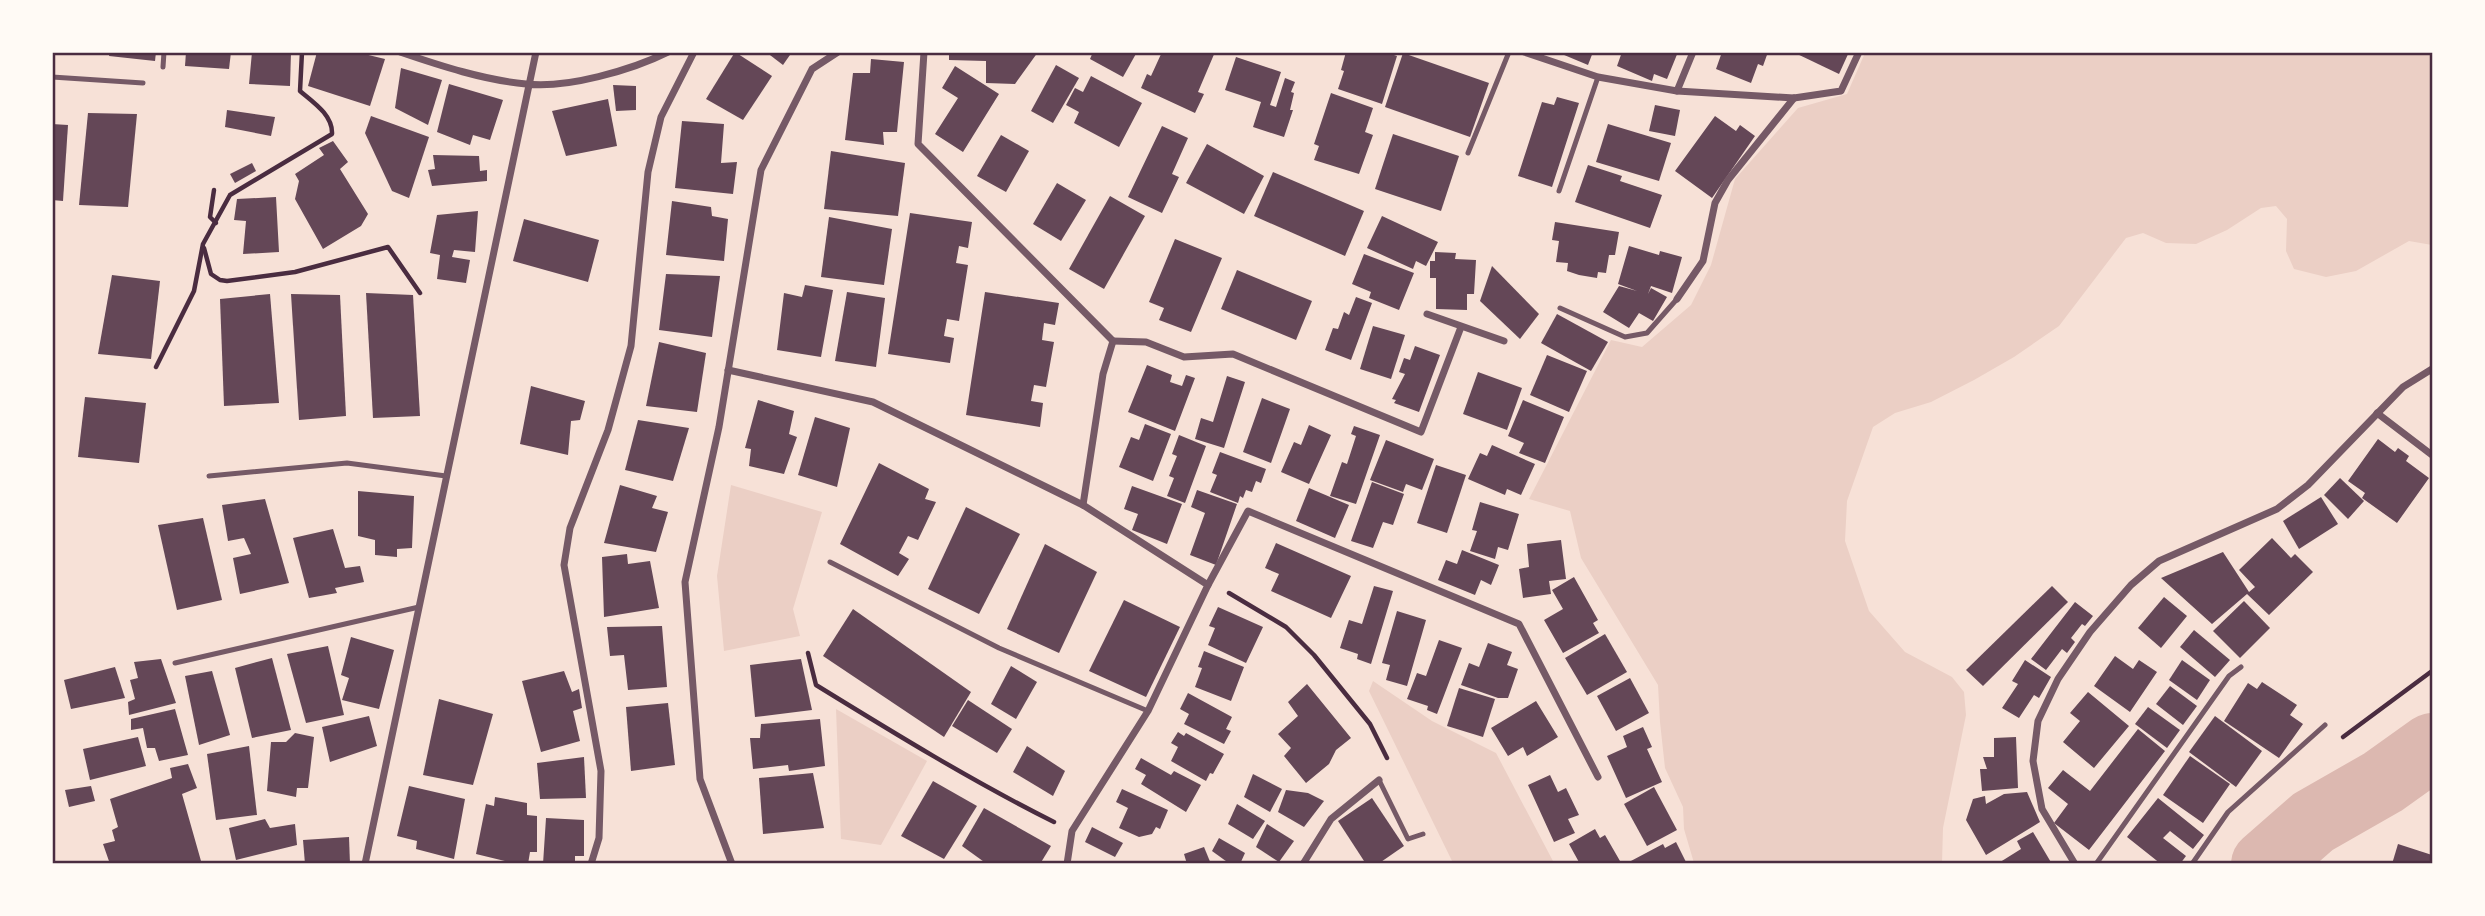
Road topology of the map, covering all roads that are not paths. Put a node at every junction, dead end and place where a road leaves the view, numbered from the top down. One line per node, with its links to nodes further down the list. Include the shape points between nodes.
1 (164, 52): 12 (lane)
2 (400, 52): 16 (street, via 491,79)
3 (536, 52): 16 (street)
4 (668, 52): 16 (street, via 643,65 579,80)
5 (694, 52): 45 (street, via 661,117 648,172 631,346 608,430 570,528 564,565 601,771 599,838)
6 (838, 52): 28 (street, via 812,69 761,170)
7 (925, 52): 25 (street, via 918,144)
8 (1508, 52): 19 (lane)
9 (1524, 52): 14 (street)
10 (1693, 52): 17 (street)
11 (1859, 52): 18 (street, via 1842,91)
12 (163, 67)
13 (52, 77): 15 (lane)
14 (1598, 77): 17 (street); 20 (lane)
15 (143, 83)
16 (529, 85): 32 (street)
17 (1677, 91): 18 (street)
18 (1794, 98): 21 (street, via 1728,180 1716,203 1703,261)
19 (1468, 153)
20 (1559, 191)
21 (1677, 299): 22 (lane, via 1647,333 1625,337)
22 (1560, 309)
23 (1427, 314): 24 (street)
24 (1461, 327): 25 (street, via 1421,432 1233,354 1184,357 1146,342); 26 (street)
25 (1113, 341): 33 (street, via 1103,374)
26 (1504, 341)
27 (2432, 369): 29 (street, via 2403,387)
28 (728, 370): 33 (street, via 873,402); 46 (street, via 685,582 700,779)
29 (2376, 413): 30 (street); 49 (street, via 2308,485 2277,509 2158,561 2090,632 2038,721 2034,761 2042,809)
30 (2432, 455)
31 (209, 476): 32 (lane, via 346,463)
32 (446, 476): 36 (street)
33 (1083, 505): 35 (street)
34 (830, 562): 39 (lane, via 999,648)
35 (1208, 585): 39 (street); 41 (street, via 1248,511 1519,624)
36 (419, 607): 37 (lane); 44 (street)
37 (175, 663)
38 (2241, 667): 50 (lane, via 2229,676)
39 (1148, 711): 47 (street, via 1072,831)
40 (2325, 725): 51 (lane, via 2228,813)
41 (1598, 777)
42 (1379, 780): 43 (lane, via 1408,839); 48 (street, via 1331,819)
43 (1423, 834)
44 (365, 863)
45 (591, 863)
46 (732, 863)
47 (1067, 863)
48 (1303, 863)
49 (2074, 863)
50 (2096, 863)
51 (2192, 863)

